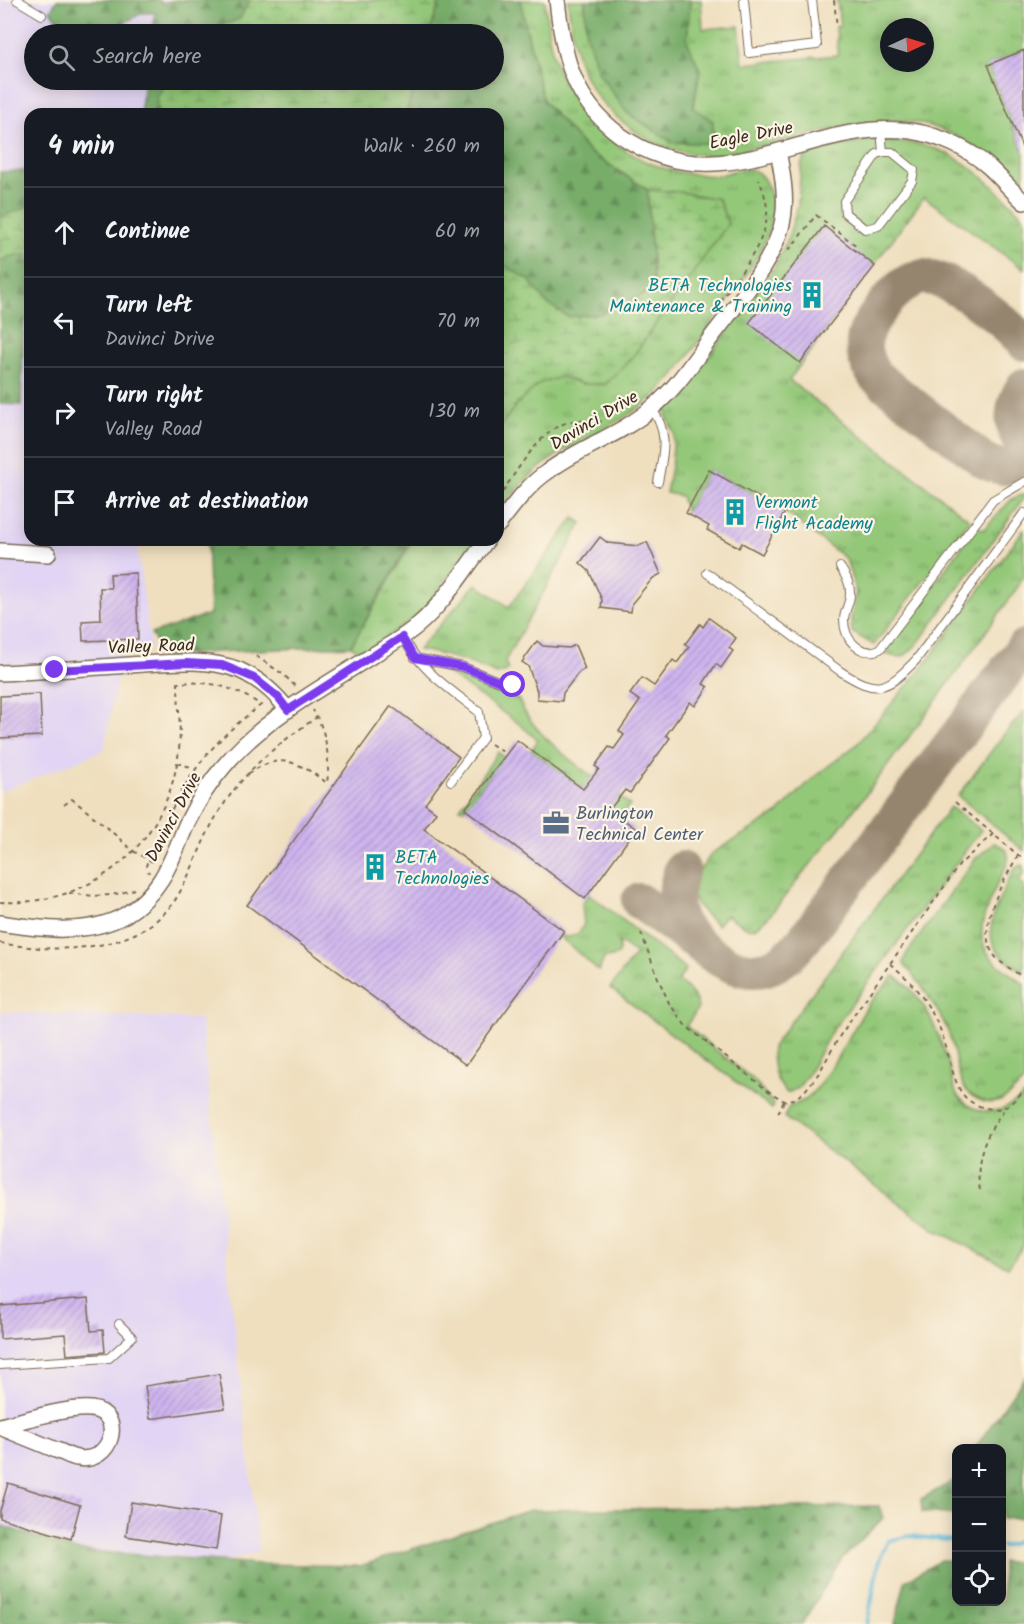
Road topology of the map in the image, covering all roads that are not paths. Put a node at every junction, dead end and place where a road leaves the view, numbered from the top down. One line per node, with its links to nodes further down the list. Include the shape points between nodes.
1 (17, 0): 5 (lane)
2 (557, 0): 7 (street, Eagle Drive, via 560,36 574,82 596,113 627,140 652,154 696,164 735,161)
3 (744, 0): 4 (lane, via 749,53 817,45)
4 (812, 0)
5 (42, 15)
6 (881, 130): 7 (street, Eagle Drive); 8 (lane); 9 (street, Eagle Drive, via 926,134 959,147 987,165)
7 (778, 151): 10 (street, Davinci Drive, via 784,206 776,242 751,284 684,375)
8 (883, 152): 8 (lane, via 844,201 845,213 866,229 878,225 912,181 914,170 892,152)
9 (1024, 202)
10 (652, 409): 11 (lane, via 664,437); 14 (street, Davinci Drive, via 547,471)
11 (658, 482)
12 (1024, 482): 18 (lane, via 993,500 880,649 866,652 853,645 845,630 843,617 850,592)
13 (1024, 513): 19 (lane, via 916,660 900,676 881,686 860,684)
14 (504, 518)
15 (482, 546): 20 (street, Davinci Drive, via 437,606)
16 (0, 552): 17 (street)
17 (48, 554)
18 (840, 567)
19 (707, 573)
20 (402, 637): 21 (lane); 24 (street, Davinci Drive)
21 (415, 658): 23 (lane, via 463,667); 25 (lane, via 479,712 483,738)
22 (0, 673): 24 (street, Valley Road, via 213,664 254,678)
23 (513, 685)
24 (288, 710): 26 (street, Davinci Drive, via 238,751 218,774 188,821 168,869 147,899 111,922 97,926 60,928)
25 (451, 781)
26 (0, 923)
27 (119, 1323): 28 (lane, via 132,1337 109,1358)
28 (0, 1365)
29 (0, 1427): 29 (street, via 78,1459 99,1454 111,1438 106,1416 94,1409 77,1409)

